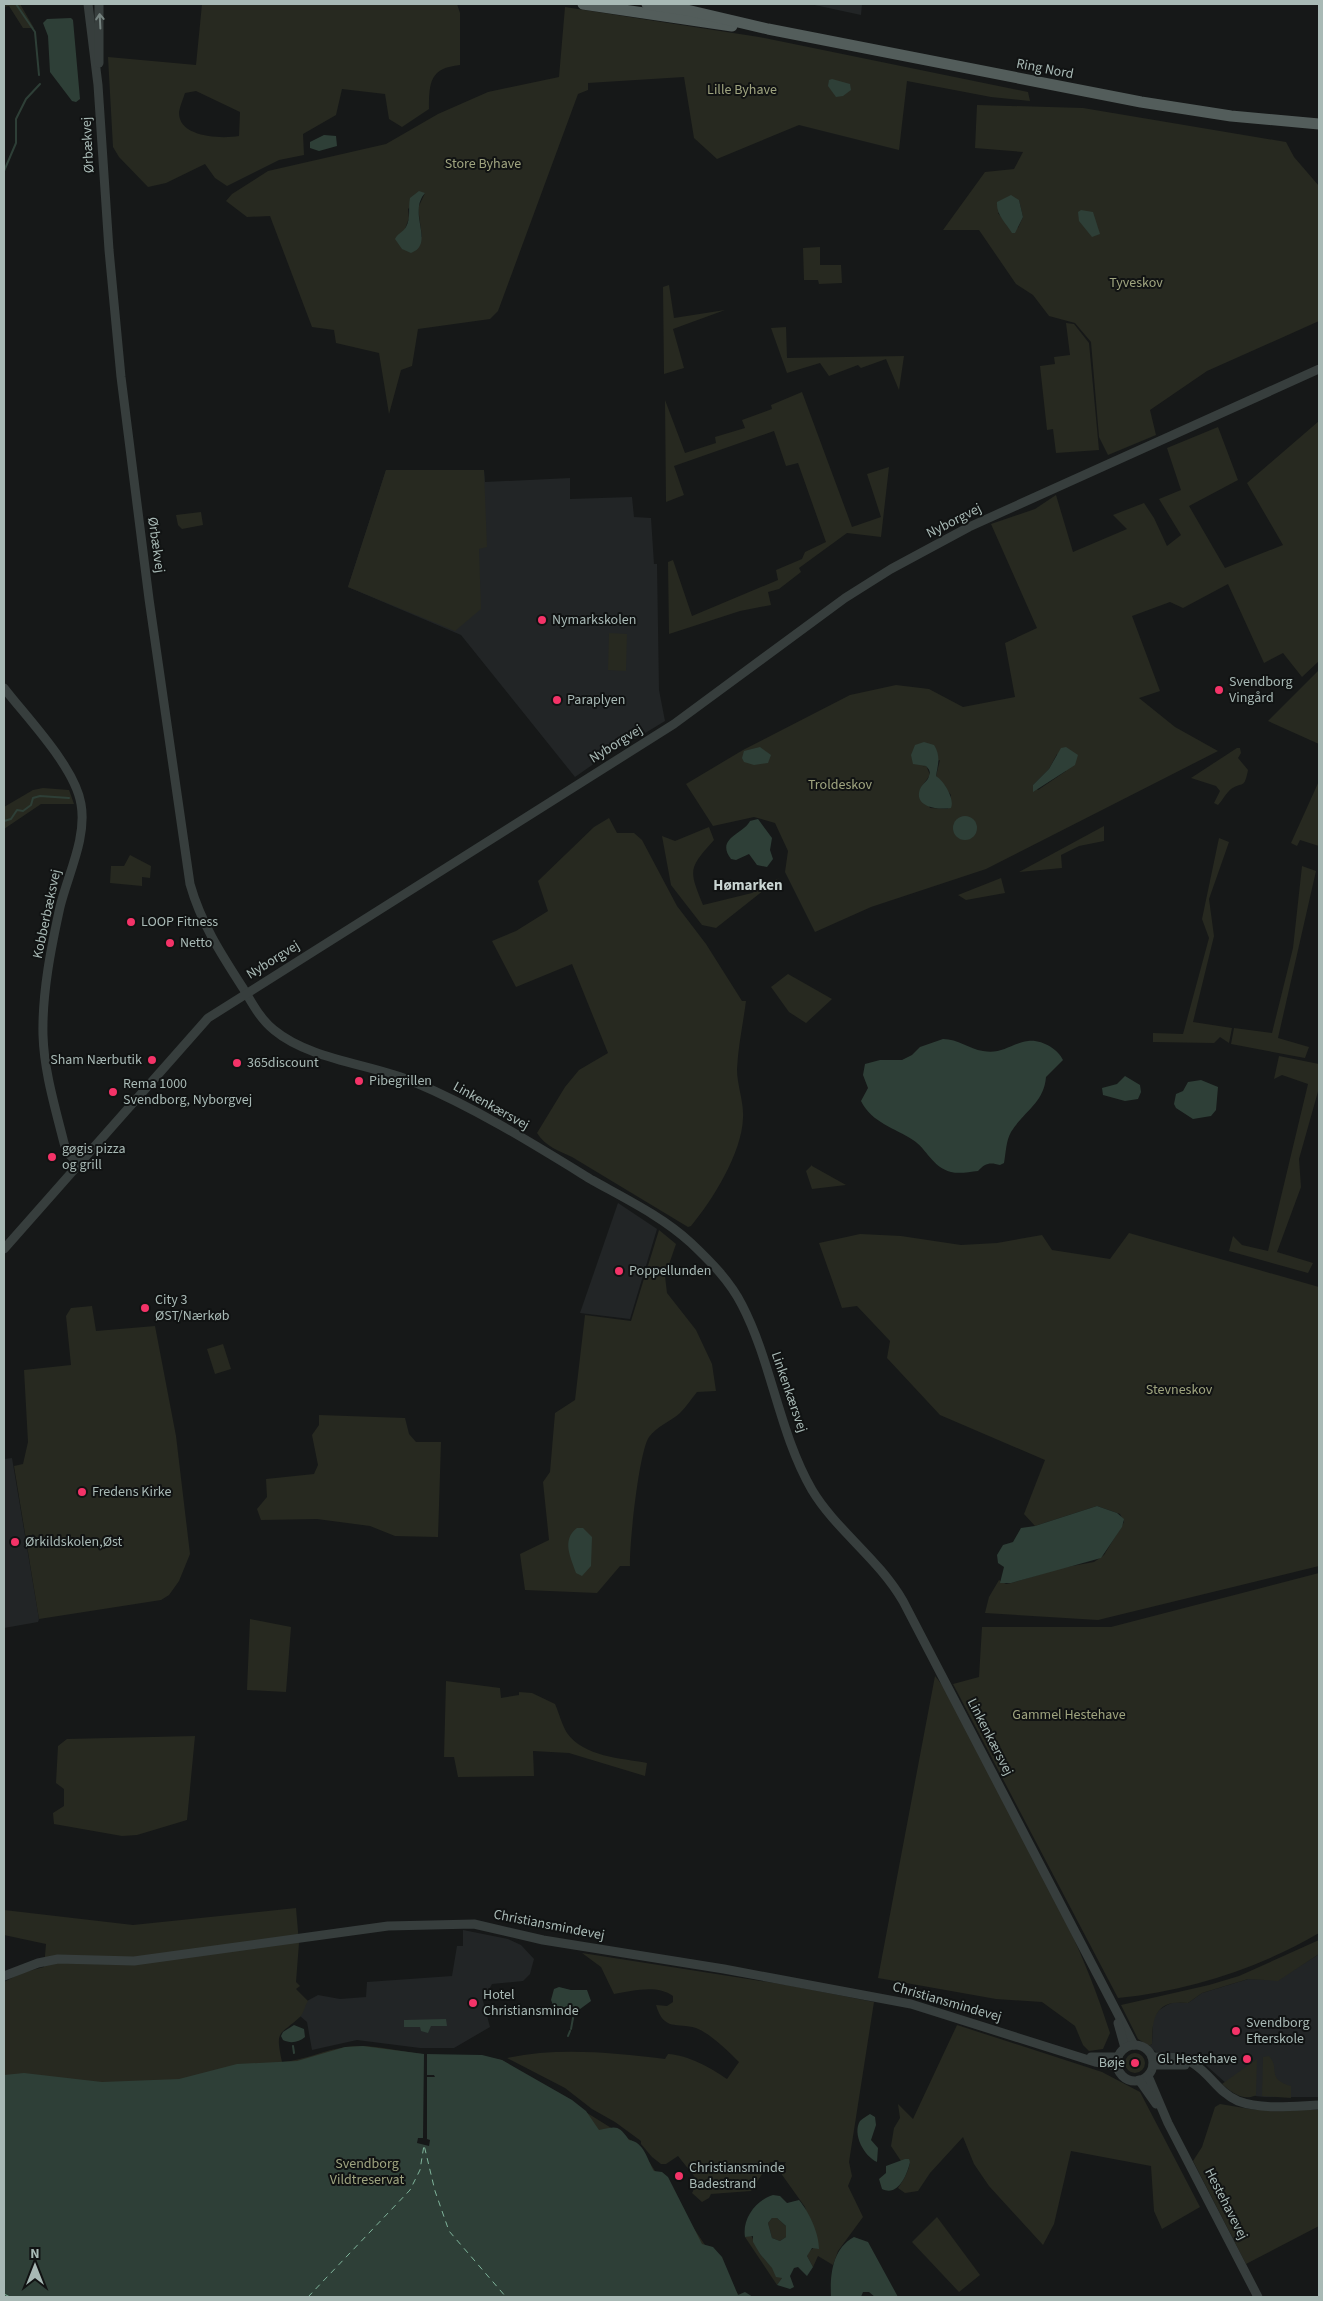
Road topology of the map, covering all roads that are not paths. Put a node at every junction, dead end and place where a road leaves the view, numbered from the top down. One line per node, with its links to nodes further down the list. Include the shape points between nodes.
1 (88, 4): 6 (street, Ørbækvej)
2 (99, 4): 6 (street, Ørbækvej, one-way to 2)
3 (583, 4): 5 (main road, Ring Nord)
4 (647, 4): 5 (main road, Ring Nord)
5 (667, 9): 7 (main road, Ring Nord, via 1141,102 1231,116)
6 (98, 85): 10 (street, Ørbækvej, via 121,377 190,884 212,940)
7 (1319, 124)
8 (1319, 369): 10 (street, Nyborgvej, via 969,527 891,569 845,598 674,724)
9 (4, 688): 11 (street, Kobberbæksvej, via 66,766 81,803 81,833 60,908 44,1005 43,1035 46,1064 64,1143 67,1152)
10 (246, 993): 11 (street, Nyborgvej, via 198,1027); 14 (street, Linkenkærsvej, via 266,1023 284,1038 308,1049 414,1082 514,1134 664,1222 720,1273 741,1302 753,1328 810,1485 831,1516 884,1572 903,1601 1111,2002)
11 (79, 1164): 12 (street, Nyborgvej)
12 (4, 1249)
13 (4, 1976): 16 (street, Christiansmindevej, via 58,1959 134,1961 373,1928 466,1924 911,2004 1081,2057)
14 (1129, 2046): 15 (street, via 1145,2048); 16 (street)
15 (1153, 2061): 17 (street); 18 (street, via 1179,2064 1204,2072 1223,2093 1239,2101 1257,2105)
16 (1118, 2062): 17 (street, via 1128,2079)
17 (1144, 2078): 19 (street, Hestehavevej)
18 (1319, 2105)
19 (1258, 2297)

